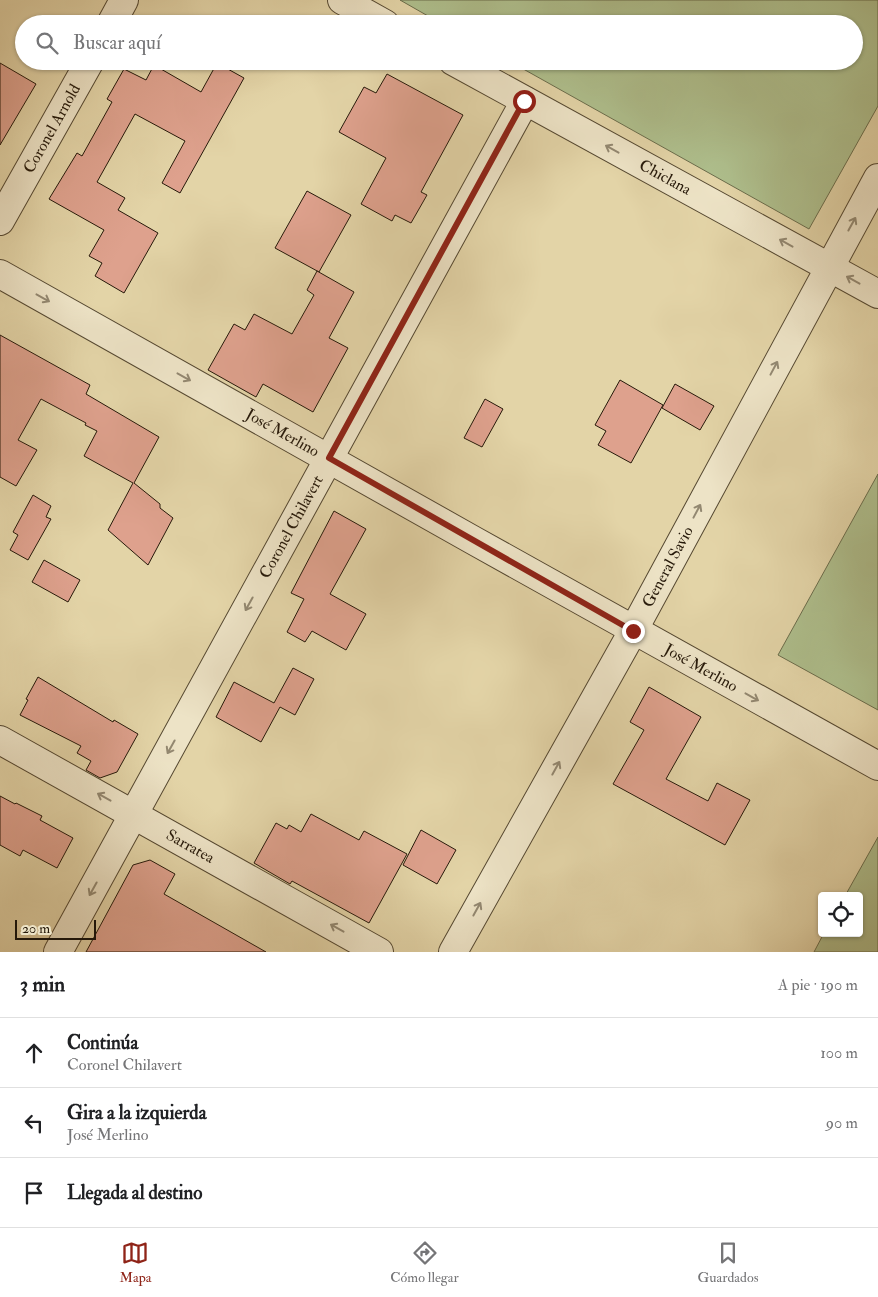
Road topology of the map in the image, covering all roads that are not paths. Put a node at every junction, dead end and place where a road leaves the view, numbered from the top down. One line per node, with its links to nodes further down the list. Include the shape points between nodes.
1 (124, 0): 3 (street)
2 (342, 0): 4 (street)
3 (116, 15)
4 (369, 15)
5 (85, 70): 9 (street, Coronel Arnold)
6 (469, 70): 7 (street, Chiclana)
7 (524, 101): 10 (street, Chiclana, one-way to 7); 13 (street, Coronel Chilavert)
8 (878, 178): 10 (street, General Savio, one-way to 8)
9 (0, 220)
10 (829, 267): 12 (street, Chiclana, one-way to 10); 14 (street, General Savio, one-way to 10)
11 (0, 274): 13 (street, José Merlino, one-way to 13)
12 (878, 294)
13 (329, 458): 14 (street, José Merlino); 17 (street, Coronel Chilavert, one-way to 17)
14 (633, 631): 16 (street, José Merlino, one-way to 16); 20 (street, General Savio, one-way to 14)
15 (0, 740): 17 (street, Sarratea, one-way to 15)
16 (878, 766)
17 (134, 814): 18 (street, Coronel Chilavert, one-way to 18); 19 (street, Sarratea, one-way to 17)
18 (58, 952)
19 (379, 952)
20 (453, 952)

